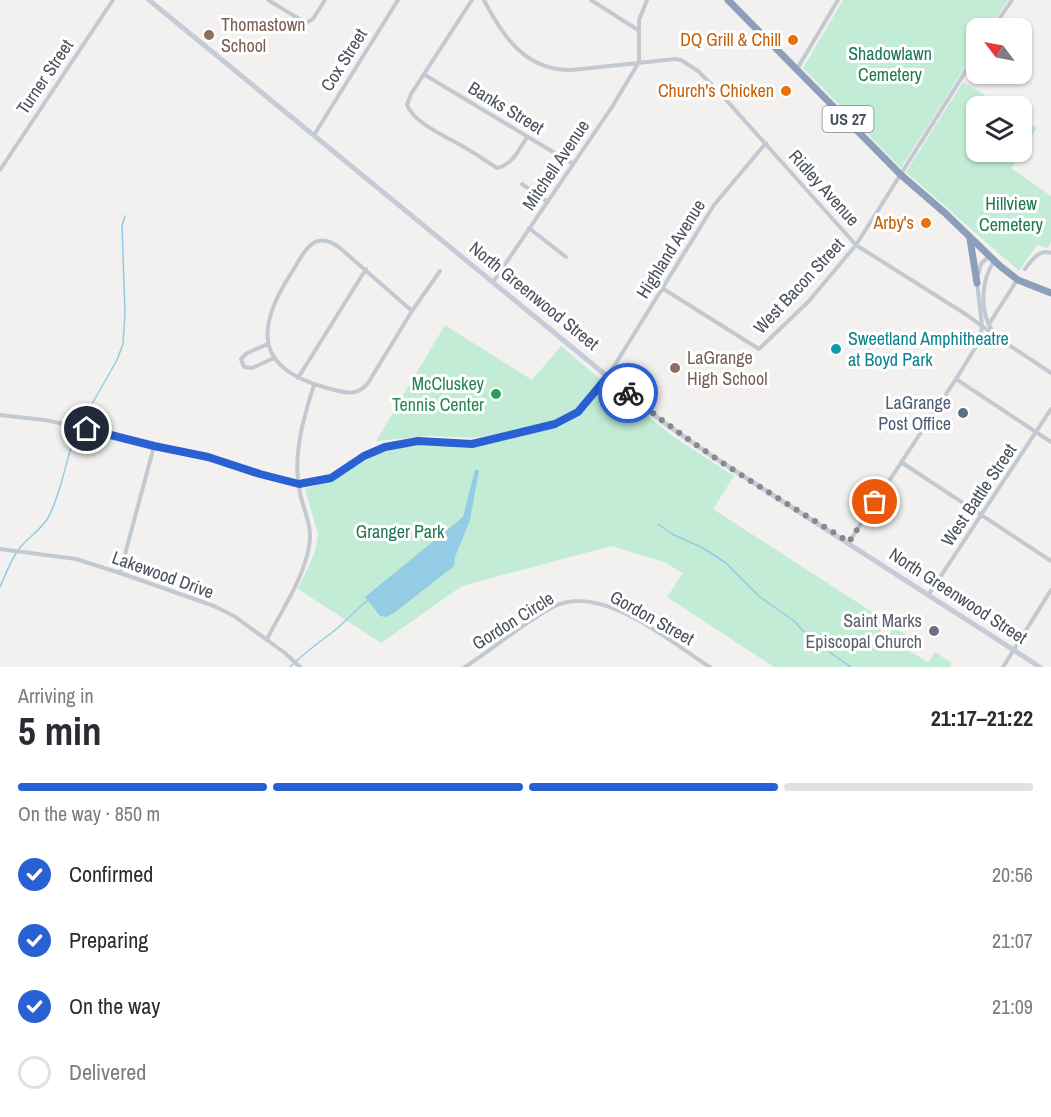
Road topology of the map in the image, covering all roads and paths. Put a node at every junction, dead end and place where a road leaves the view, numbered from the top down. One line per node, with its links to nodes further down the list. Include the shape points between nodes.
1 (113, 0): 23 (street, Turner Street)
2 (149, 0): 19 (main road, North Greenwood Street)
3 (268, 0): 4 (street, via 300,21 310,23)
4 (325, 0)
5 (398, 0): 19 (street, Cox Street)
6 (472, 0): 18 (street)
7 (484, 0): 15 (street, Ridley Avenue, via 517,50 535,63 557,71)
8 (591, 0): 14 (street)
9 (647, 0): 14 (street, via 641,11)
10 (729, 0): 16 (highway, US 27)
11 (837, 0): 16 (street)
12 (1012, 0): 13 (street)
13 (1000, 18)
14 (639, 31): 15 (street)
15 (639, 62): 21 (street, Ridley Avenue, via 675,59 688,64); 22 (street, Mitchell Avenue)
16 (797, 70): 24 (highway, US 27)
17 (966, 71): 24 (street, West Bacon Street)
18 (425, 75): 20 (street, Banks Street); 20 (street, via 407,105 411,113 445,138 499,168 514,159)
19 (314, 135): 37 (main road, North Greenwood Street)
20 (527, 137): 22 (street, Banks Street)
21 (766, 143): 29 (street, Ridley Avenue); 39 (street, Highland Avenue, via 714,205)
22 (573, 164): 26 (street, Mitchell Avenue)
23 (0, 170)
24 (901, 175): 28 (highway, US 27); 29 (street, West Bacon Street)
25 (522, 184): 26 (street)
26 (548, 202): 27 (street, Mitchell Avenue)
27 (529, 228): 31 (street); 37 (street, Mitchell Avenue)
28 (970, 237): 32 (highway, US 27); 38 (highway)
29 (856, 245): 39 (street, West Bacon Street, via 808,302 759,350); 43 (street, Ridley Avenue)
30 (1051, 253): 34 (street, via 1042,253)
31 (566, 257)
32 (992, 259): 36 (highway, US 27); 38 (street, via 979,269); 42 (street, via 984,280)
33 (366, 269): 41 (street); 46 (street, via 331,242 312,244 272,306); 50 (street)
34 (1025, 269)
35 (440, 272): 41 (street)
36 (1018, 279): 40 (highway, US 27); 42 (street)
37 (493, 282): 49 (main road, North Greenwood Street)
38 (977, 283): 43 (street)
39 (662, 288): 49 (street, Highland Avenue)
40 (1051, 293)
41 (412, 310): 52 (street, via 361,390 346,394)
42 (989, 325): 44 (street, Ridley Avenue)
43 (982, 326): 44 (street, Ridley Avenue); 45 (street)
44 (997, 337): 45 (street, via 988,335); 48 (street, Ridley Avenue)
45 (980, 340): 51 (street)
46 (268, 344): 47 (street); 47 (street, via 247,353 241,360 244,367 252,368)
47 (274, 358): 50 (street)
48 (1051, 373)
49 (608, 376): 61 (street, Highland Avenue, via 578,412 555,424 472,444 418,441 385,447 331,478); 63 (main road, North Greenwood Street, via 663,422)
50 (298, 378): 52 (street)
51 (956, 379): 53 (street); 54 (street)
52 (314, 385): 61 (street, via 297,453)
53 (965, 385): 54 (street); 57 (street)
54 (947, 393): 60 (street)
55 (1051, 409): 57 (street, West Battle Street)
56 (0, 415): 59 (street, via 45,420)
57 (1036, 433): 58 (street); 62 (street, West Battle Street)
58 (1051, 442)
59 (154, 446): 61 (street, via 208,457); 66 (street)
60 (901, 462): 62 (street); 63 (street)
61 (299, 484): 70 (street, via 309,522 309,545)
62 (983, 516): 65 (street); 68 (street, West Battle Street)
63 (849, 542): 68 (main road, North Greenwood Street)
64 (0, 549): 66 (street, Lakewood Drive, via 76,559)
65 (1051, 561)
66 (120, 573): 70 (street, Lakewood Drive, via 214,606)
67 (1051, 590): 71 (street)
68 (929, 594): 71 (main road, North Greenwood Street)
69 (578, 600): 73 (street, Gordon Circle, via 555,606); 74 (street, Gordon Street, via 601,603 639,622)
70 (267, 639): 72 (street, Lakewood Drive)
71 (1014, 650): 75 (street); 76 (main road, North Greenwood Street)
72 (300, 667)
73 (465, 667)
74 (710, 667)
75 (1003, 667)
76 (1040, 667)

